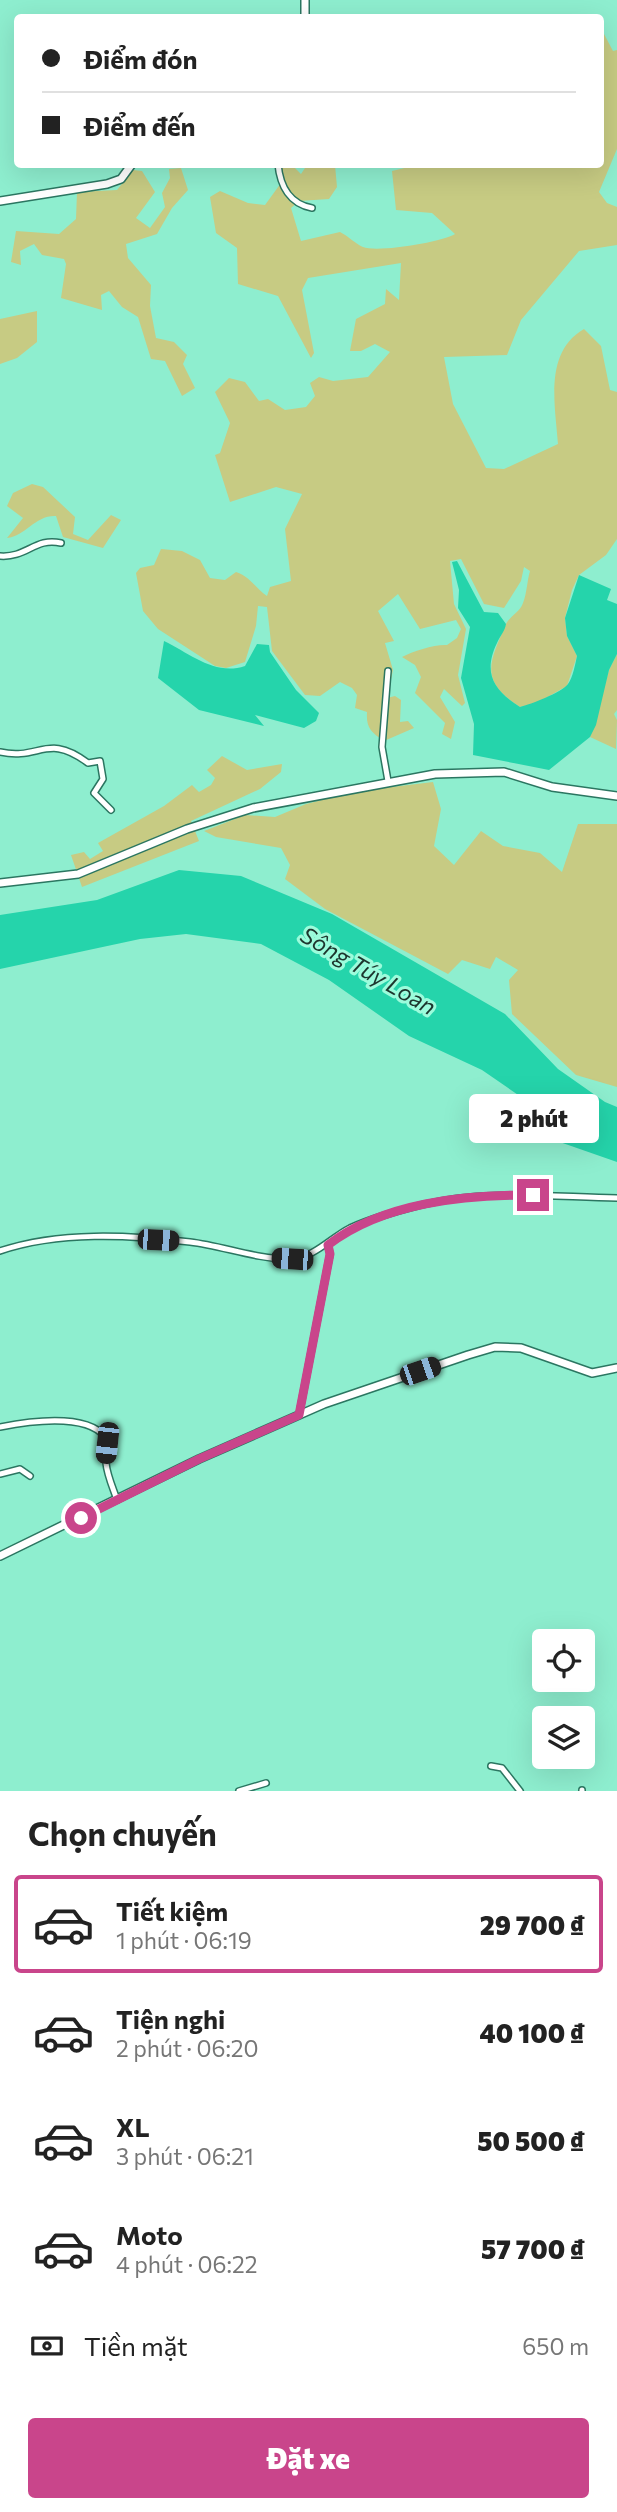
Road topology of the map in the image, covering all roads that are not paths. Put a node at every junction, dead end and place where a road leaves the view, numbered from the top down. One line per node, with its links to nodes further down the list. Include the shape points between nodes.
1 (129, 168): 3 (street, via 121,179 107,184)
2 (279, 168): 4 (street, via 293,202)
3 (0, 201)
4 (312, 208)
5 (61, 543): 6 (street, via 41,541 20,556)
6 (0, 556)
7 (387, 671): 9 (street, via 382,747)
8 (0, 752): 11 (street, via 57,747 88,763 100,761 103,779 94,793)
9 (388, 781): 10 (street, via 504,772 552,787); 12 (street, via 253,808 187,829 78,874)
10 (617, 796)
11 (111, 810)
12 (0, 883)
13 (617, 1198): 14 (street, via 510,1195 446,1200 371,1220)
14 (328, 1245): 15 (street, via 292,1259 189,1242 85,1237); 17 (street)
15 (0, 1251)
16 (617, 1368): 17 (street, via 592,1373 521,1348 495,1347)
17 (299, 1415): 21 (street)
18 (0, 1427): 21 (street, via 63,1420 102,1434)
19 (0, 1474): 20 (street, via 20,1469)
20 (30, 1476)
21 (117, 1500): 22 (street)
22 (0, 1556)
23 (491, 1766): 26 (street, via 502,1768)
24 (266, 1783): 25 (street)
25 (239, 1791)
26 (520, 1791)

